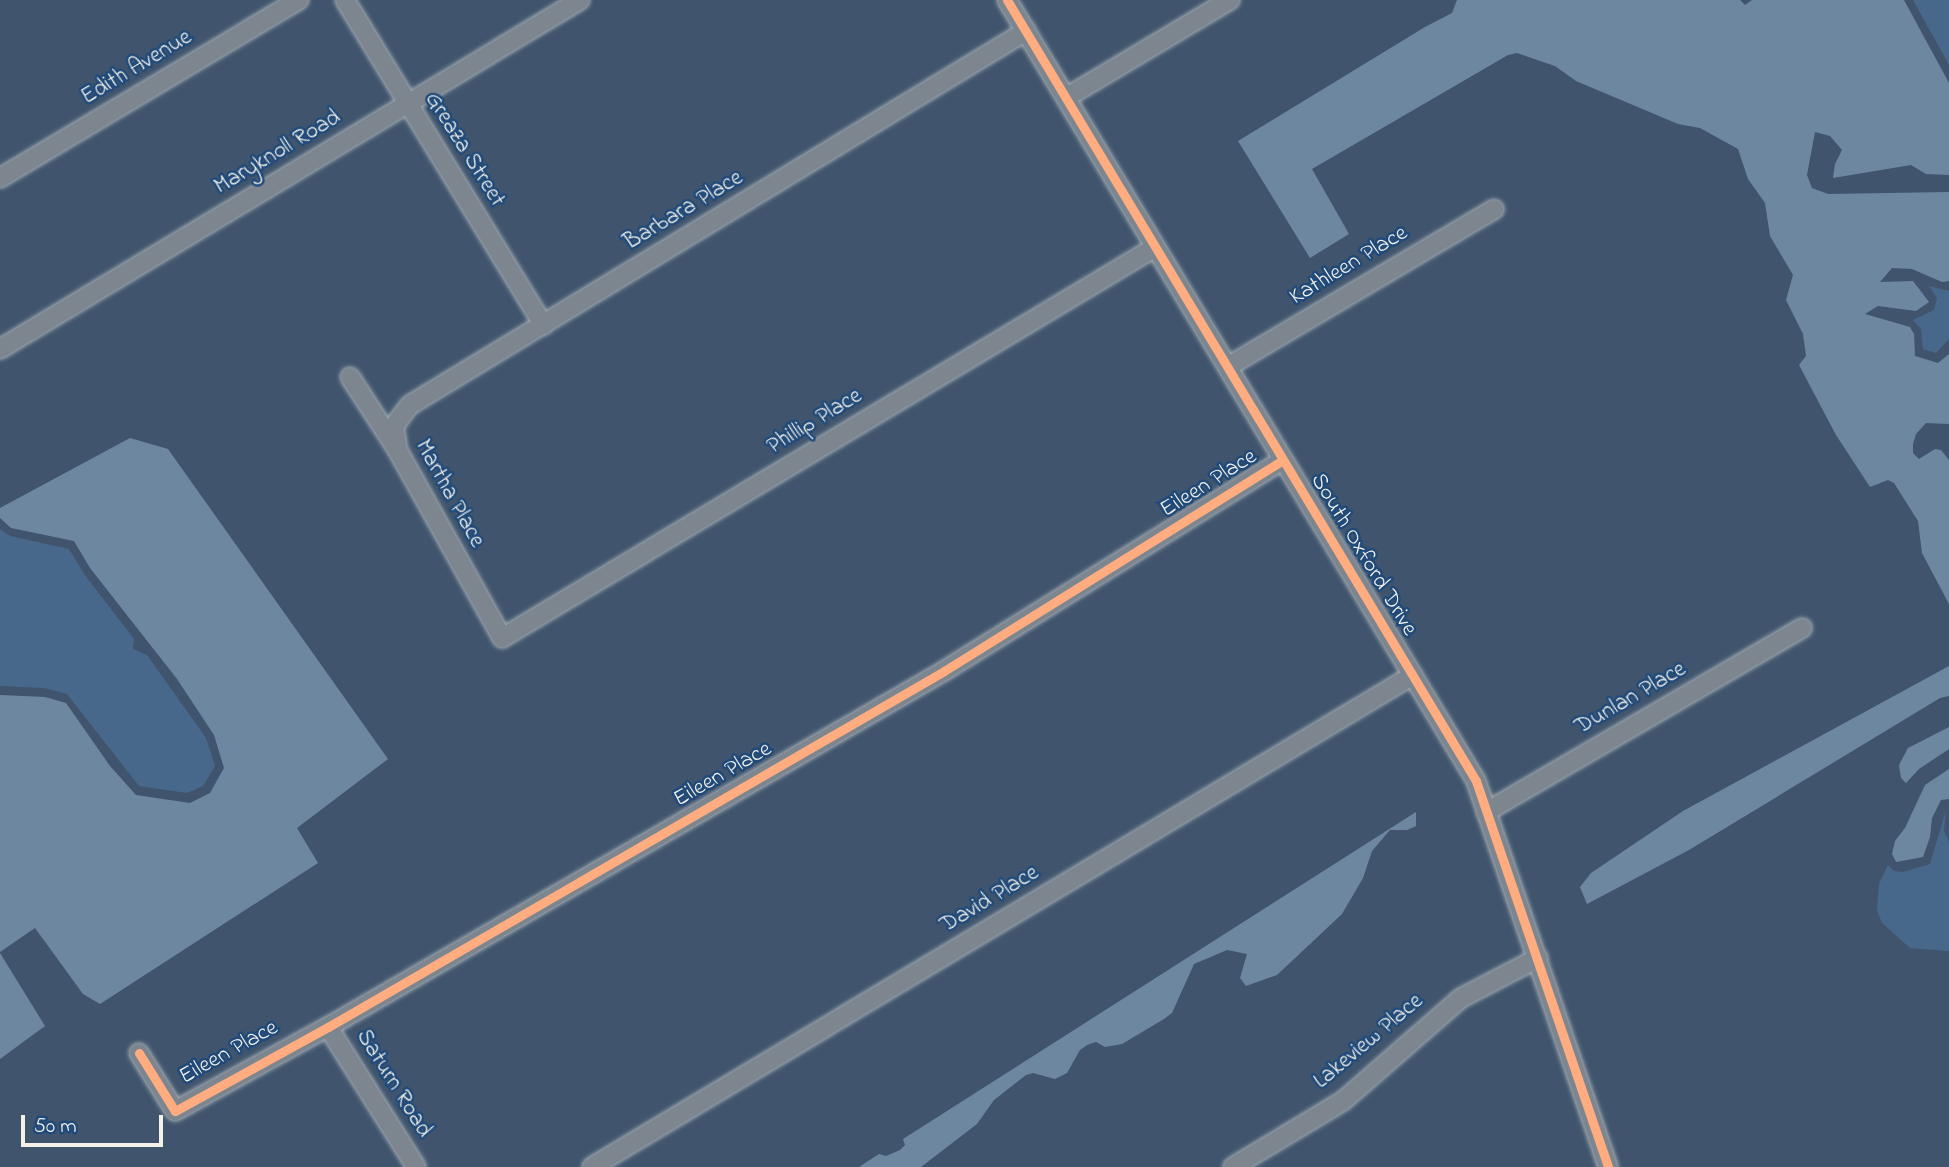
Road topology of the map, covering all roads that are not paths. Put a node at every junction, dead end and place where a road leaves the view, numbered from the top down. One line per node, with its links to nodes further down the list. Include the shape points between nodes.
1 (299, 0): 9 (street, Edith Avenue)
2 (345, 0): 8 (street, Greaza Street)
3 (580, 0): 8 (street, Maryknoll Road)
4 (1007, 0): 6 (street, South Oxford Drive)
5 (1230, 0): 7 (street)
6 (1026, 32): 7 (street, South Oxford Drive); 12 (street, Barbara Place)
7 (1067, 97): 11 (street, South Oxford Drive)
8 (407, 105): 12 (street, Greaza Street); 13 (street, Maryknoll Road)
9 (0, 178)
10 (1494, 209): 14 (street, Kathleen Place)
11 (1154, 248): 14 (street, South Oxford Drive); 19 (street, Phillip Place)
12 (543, 325): 16 (street, Barbara Place, via 410,405 394,426)
13 (0, 349)
14 (1228, 366): 17 (street, South Oxford Drive)
15 (350, 377): 16 (street, Martha Place)
16 (398, 451): 19 (street, Martha Place)
17 (1283, 460): 20 (street, South Oxford Drive); 23 (street, Eileen Place, via 944,671)
18 (1801, 628): 21 (street, Dunlan Place)
19 (502, 638)
20 (1413, 675): 21 (street, South Oxford Drive, via 1476,781); 26 (street, David Place)
21 (1486, 812): 22 (street, South Oxford Drive)
22 (1538, 958): 27 (street, Lakeview Place, via 1461,998 1343,1101); 28 (street, South Oxford Drive)
23 (328, 1027): 24 (street, Eileen Place, via 175,1111); 25 (street, Saturn Road)
24 (139, 1053)
25 (416, 1167)
26 (592, 1167)
27 (1233, 1167)
28 (1608, 1167)

